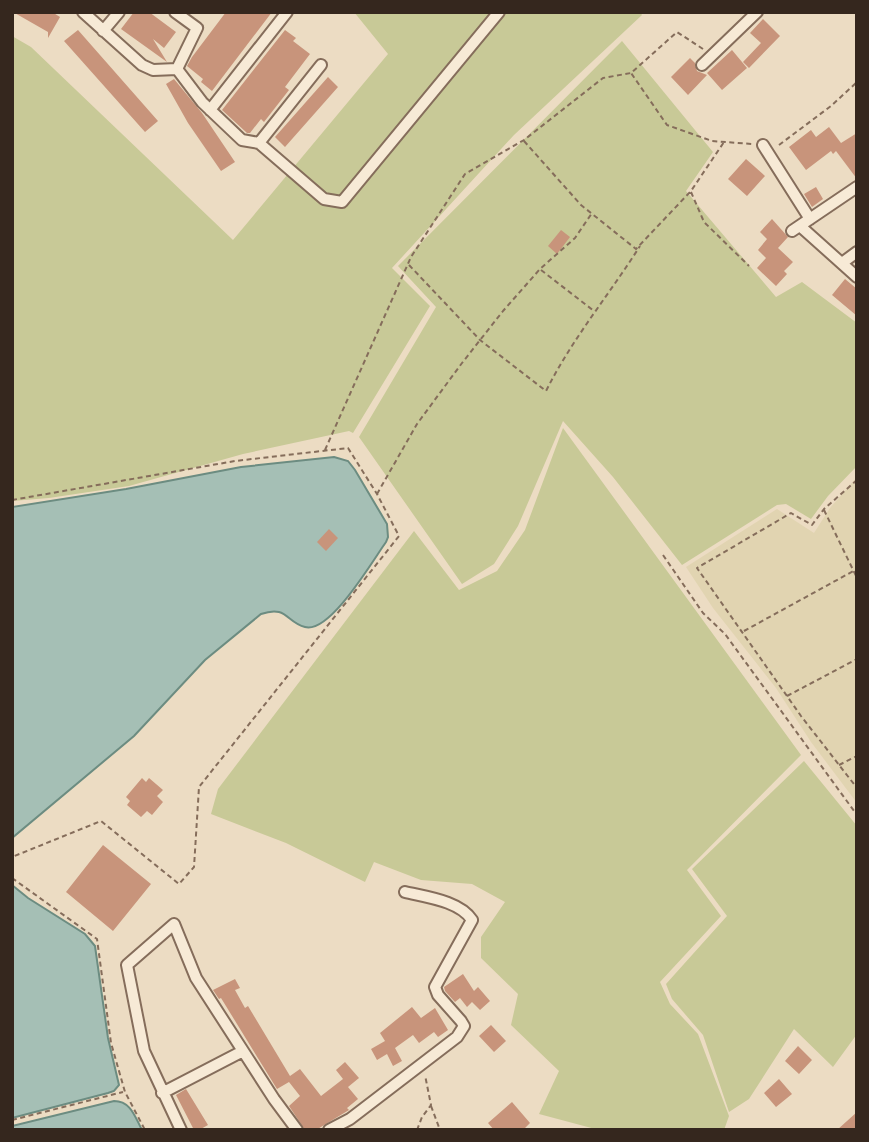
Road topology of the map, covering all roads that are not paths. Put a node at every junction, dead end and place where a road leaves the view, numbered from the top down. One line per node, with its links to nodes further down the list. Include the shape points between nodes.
1 (83, 12): 7 (street)
2 (119, 12): 7 (street)
3 (175, 12): 10 (street, via 197,28)
4 (287, 12): 11 (street)
5 (499, 12): 12 (street, via 342,202 324,199)
6 (757, 12): 9 (street)
7 (103, 32): 10 (street, via 149,70)
8 (321, 65): 12 (street)
9 (702, 65)
10 (177, 69): 11 (street)
11 (210, 110): 12 (street, via 242,140)
12 (259, 143)
13 (765, 149): 15 (street, via 796,195)
14 (857, 187): 15 (street)
15 (801, 225): 17 (street)
16 (857, 252): 17 (street)
17 (842, 263): 18 (street)
18 (857, 276)
19 (405, 892): 24 (street, via 449,904 472,919 435,987 463,1030 350,1119)
20 (243, 1051): 21 (street); 21 (street, via 196,978 174,924 127,965 144,1051); 23 (street)
21 (162, 1093): 22 (street)
22 (181, 1130)
23 (297, 1130)
24 (329, 1130)

